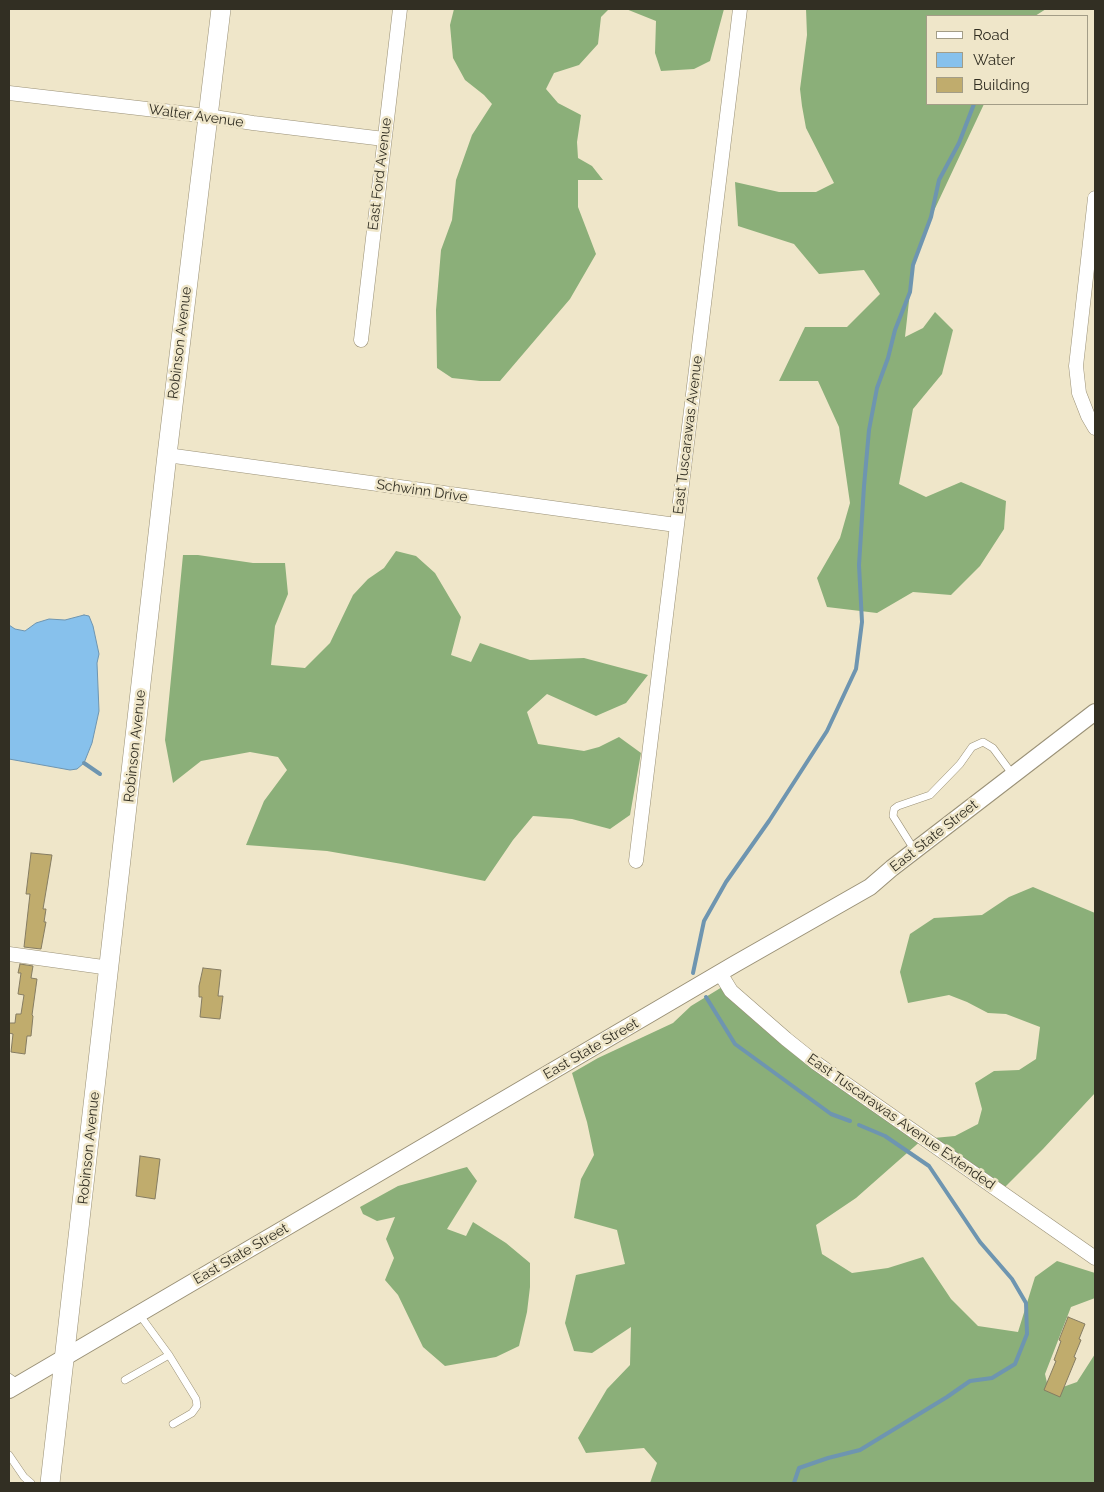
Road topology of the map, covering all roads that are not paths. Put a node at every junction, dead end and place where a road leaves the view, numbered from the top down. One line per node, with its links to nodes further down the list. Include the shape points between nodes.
1 (221, 9): 5 (main road, Robinson Avenue)
2 (400, 9): 6 (street, East Ford Avenue)
3 (740, 9): 11 (street, East Tuscarawas Avenue)
4 (9, 93): 5 (street, Walter Avenue)
5 (207, 116): 6 (street, Walter Avenue); 10 (main road, Robinson Avenue)
6 (384, 140): 8 (street, East Ford Avenue)
7 (1095, 198): 9 (street, via 1076,366 1079,393)
8 (361, 340)
9 (1095, 428)
10 (167, 455): 11 (street, Schwinn Drive); 17 (main road, Robinson Avenue)
11 (676, 525): 15 (street, East Tuscarawas Avenue)
12 (1095, 712): 13 (street, East State Street)
13 (1013, 775): 14 (street, East State Street); 14 (lane, via 993,748 982,742 972,747 930,795 894,809 892,816)
14 (915, 851): 18 (street, East State Street, via 870,888)
15 (636, 861)
16 (9, 954): 17 (street)
17 (110, 968): 22 (main road, Robinson Avenue)
18 (720, 973): 19 (street, East Tuscarawas Avenue Extended, via 731,991 816,1062); 20 (street, East State Street)
19 (1095, 1258)
20 (138, 1314): 21 (lane); 22 (street, East State Street)
21 (169, 1354): 23 (lane); 25 (lane, via 197,1406 192,1413)
22 (66, 1357): 24 (street, East State Street); 28 (main road, Robinson Avenue)
23 (125, 1380)
24 (12, 1384)
25 (173, 1424)
26 (9, 1455): 27 (lane)
27 (31, 1483)
28 (50, 1483)

